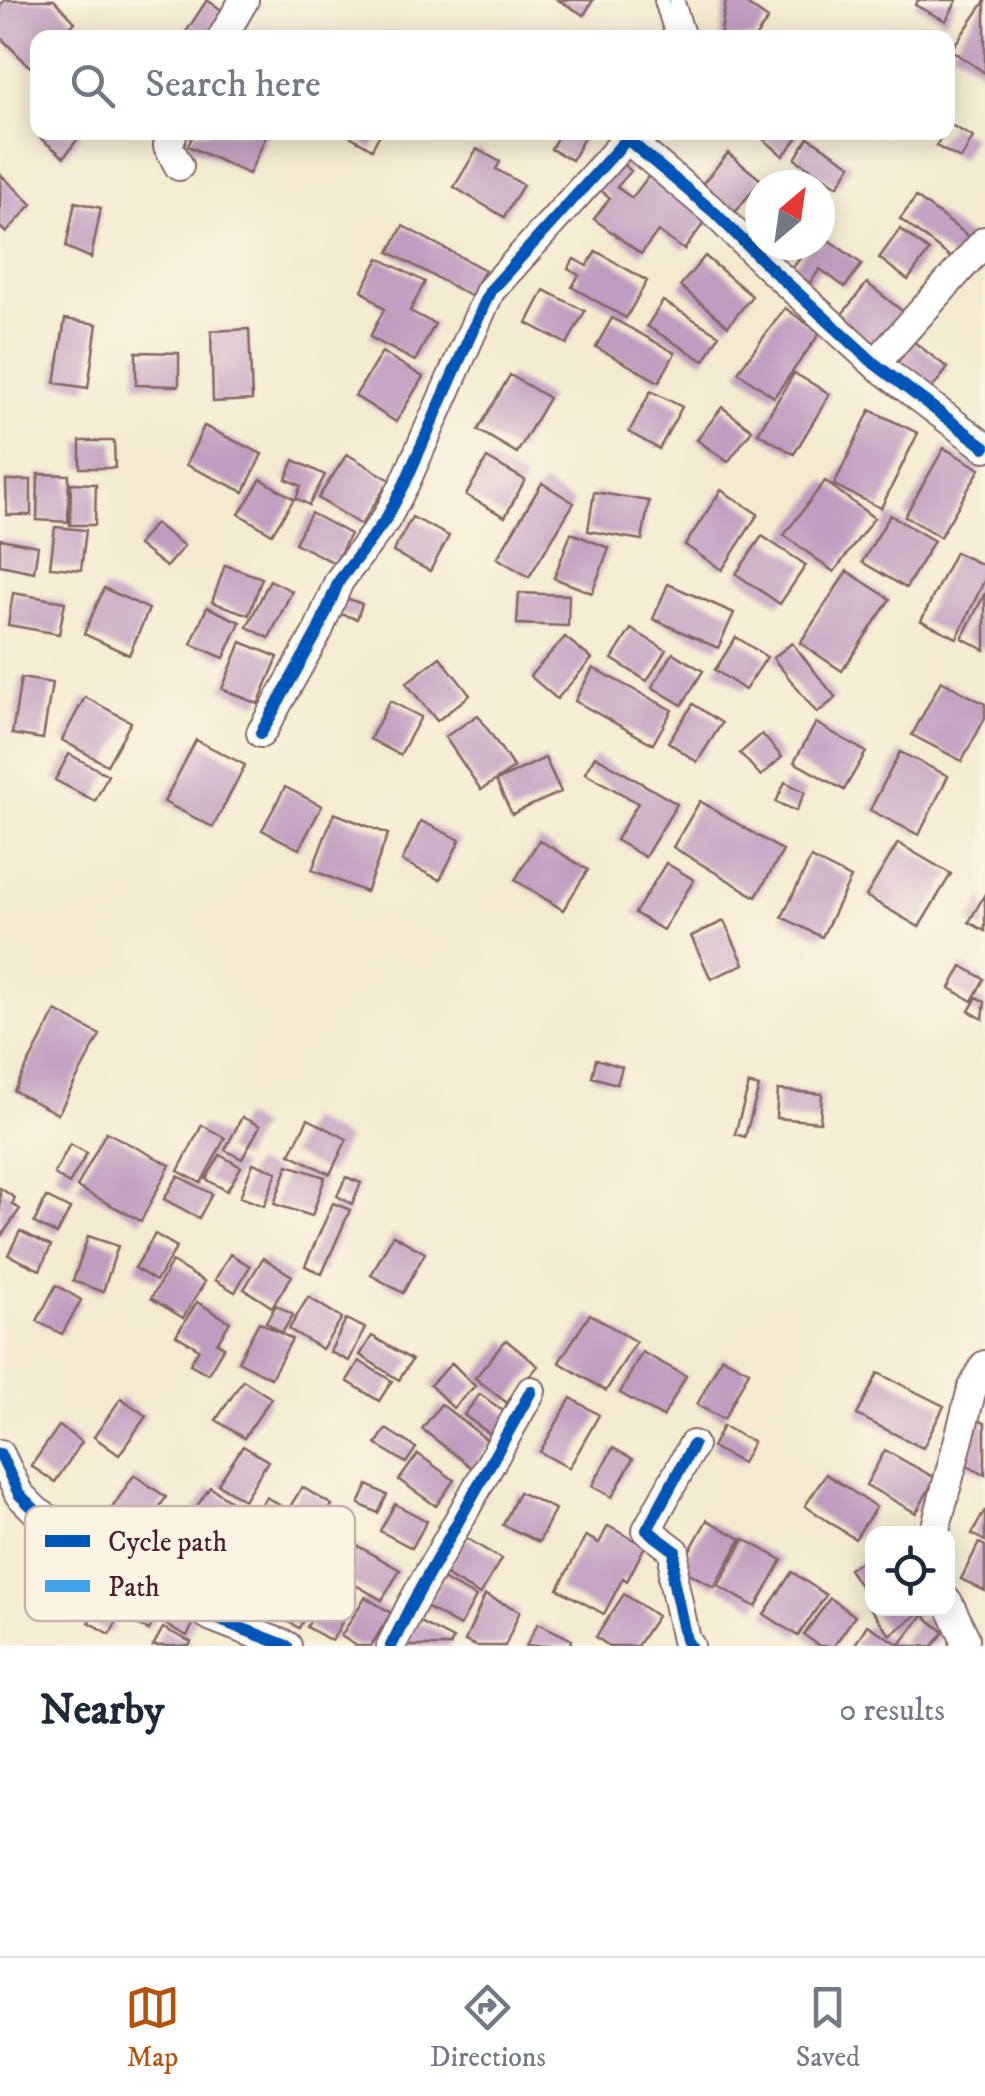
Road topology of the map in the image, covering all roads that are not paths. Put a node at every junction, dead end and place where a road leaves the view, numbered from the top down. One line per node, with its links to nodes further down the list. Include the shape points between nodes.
1 (244, 0): 3 (street)
2 (670, 0): 4 (street)
3 (227, 30)
4 (679, 30)
5 (170, 140): 8 (street)
6 (626, 140): 12 (street, via 490,291 406,483 339,580)
7 (634, 140): 10 (street)
8 (179, 166)
9 (985, 241): 10 (street)
10 (876, 364): 11 (street)
11 (985, 448)
12 (261, 733)
13 (981, 1384): 18 (street)
14 (532, 1391): 22 (street)
15 (693, 1445): 23 (street, via 647,1530 675,1551 674,1578)
16 (0, 1454): 17 (street)
17 (31, 1506)
18 (937, 1526)
19 (955, 1616): 24 (street)
20 (222, 1621): 21 (street)
21 (287, 1646)
22 (391, 1646)
23 (690, 1646)
24 (964, 1646)

